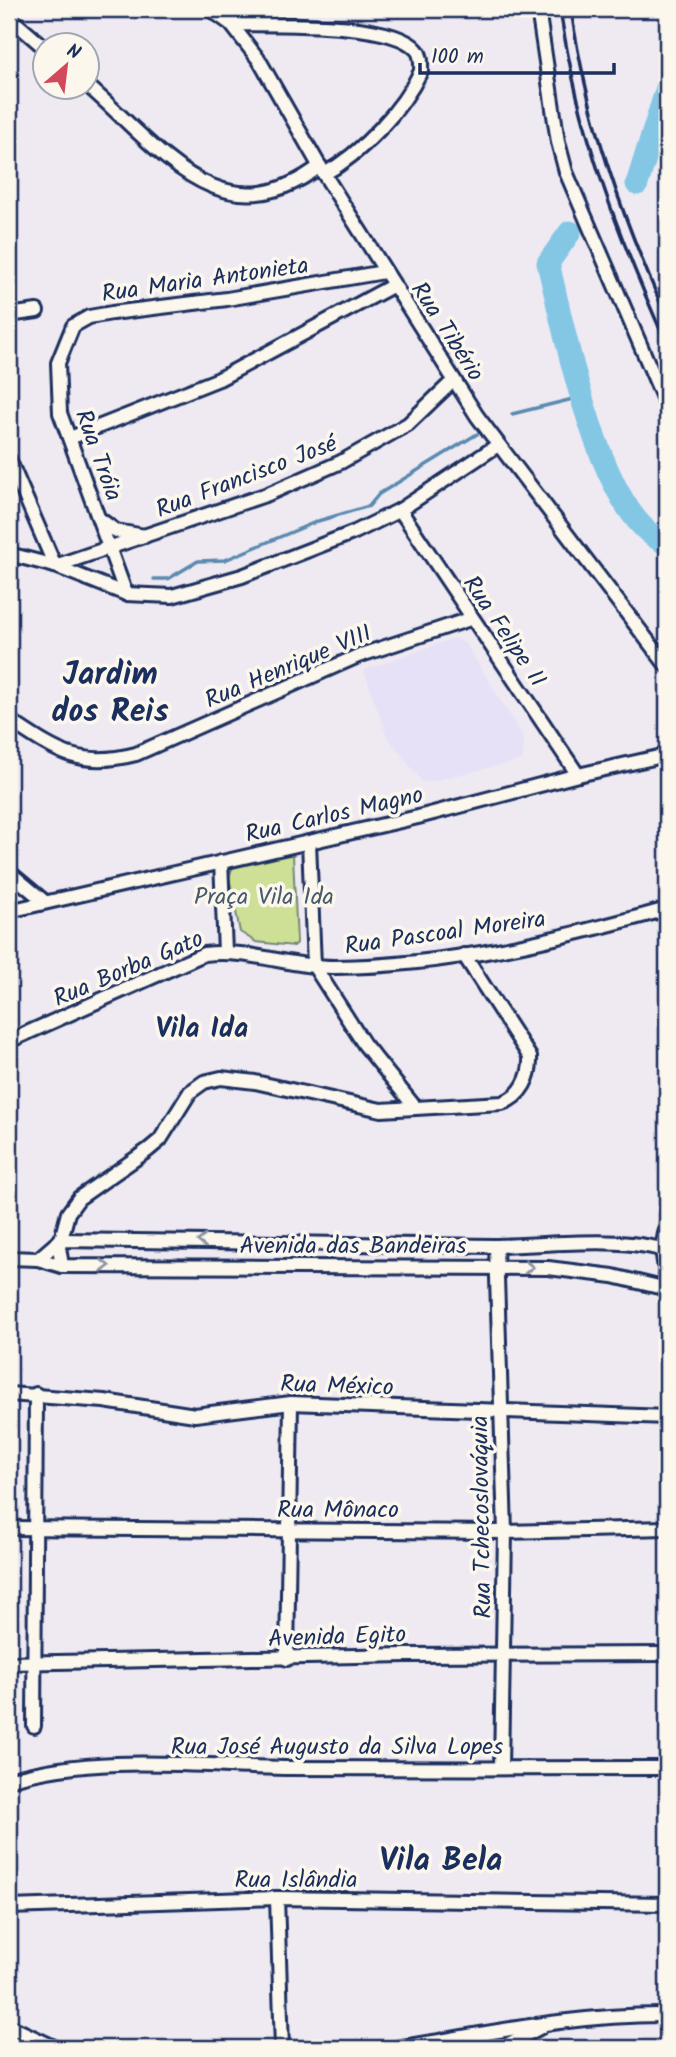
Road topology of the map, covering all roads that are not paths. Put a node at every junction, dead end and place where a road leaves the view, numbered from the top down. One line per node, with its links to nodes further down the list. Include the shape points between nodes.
1 (209, 9): 4 (street, Rua Tibério)
2 (538, 9): 14 (street, via 558,142 577,198)
3 (9, 17): 5 (street)
4 (231, 24): 7 (street, Rua Tibério, via 259,60); 7 (street, via 377,31 417,51 421,71 397,106 358,151)
5 (32, 37)
6 (102, 99): 7 (street, via 178,167 212,187 265,194 291,187)
7 (322, 170): 8 (street, Rua Tibério)
8 (384, 272): 9 (street, Rua Tibério); 12 (street, Rua Maria Antonieta, via 89,317 73,326)
9 (394, 285): 13 (street, Rua Tibério); 15 (street, via 219,379)
10 (37, 311): 11 (street)
11 (9, 315)
12 (58, 363): 15 (street, Rua Tróia, via 60,413)
13 (454, 380): 16 (street, Rua Tibério); 20 (street, Rua Francisco José, via 408,424 374,446 301,481)
14 (667, 407)
15 (70, 438): 19 (street, Rua Tróia)
16 (498, 445): 18 (street); 26 (street, Rua Tibério)
17 (9, 458): 23 (street)
18 (400, 510): 24 (street, via 242,576 172,596); 25 (street, Rua Felipe II)
19 (99, 518): 20 (street, Rua Tróia, via 116,531); 21 (street, Rua Tróia)
20 (145, 536): 21 (street, Rua Francisco José)
21 (112, 548): 23 (street); 24 (street, Rua Tróia)
22 (9, 554): 23 (street)
23 (55, 566): 24 (street)
24 (126, 594)
25 (470, 619): 27 (street, Rua Henrique VIII, via 358,656 116,759 75,757 48,746); 29 (street, Rua Felipe II)
26 (667, 666)
27 (9, 720)
28 (667, 755): 29 (street, Rua Carlos Magno)
29 (578, 775): 30 (street, Rua Carlos Magno)
30 (309, 842): 31 (street, Rua Carlos Magno); 38 (street)
31 (222, 862): 33 (street, Rua Carlos Magno); 36 (street)
32 (9, 872): 33 (street)
33 (45, 902): 35 (street, Rua Carlos Magno)
34 (667, 909): 37 (street, Rua Pascoal Moreira, via 586,932)
35 (9, 911)
36 (225, 951): 38 (street, Rua Pascoal Moreira); 39 (street, Rua Borba Gato, via 204,954)
37 (464, 955): 38 (street, Rua Pascoal Moreira); 40 (street, via 527,1049 530,1073 518,1093 502,1103)
38 (314, 966): 40 (street, via 364,1044)
39 (9, 1041)
40 (414, 1106): 42 (street, via 365,1108 255,1082 221,1077 204,1082 190,1092 160,1140 79,1198 68,1213)
41 (667, 1223): 45 (street)
42 (60, 1240): 43 (street, Avenida das Bandeiras, one-way to 42); 47 (street); 48 (street)
43 (288, 1243): 44 (street, Avenida das Bandeiras); 50 (street)
44 (496, 1246): 45 (street, Avenida das Bandeiras, via 572,1242); 49 (street, Rua Tchecoslováquia)
45 (665, 1250): 51 (street)
46 (9, 1258): 47 (street, Avenida das Bandeiras)
47 (38, 1259): 48 (street, Avenida das Bandeiras)
48 (62, 1266): 50 (street, Avenida das Bandeiras, one-way to 50)
49 (497, 1266): 50 (street, Avenida das Bandeiras); 52 (street, Avenida das Bandeiras, one-way to 52, via 586,1271); 56 (street, Rua Tchecoslováquia)
50 (286, 1267)
51 (667, 1282)
52 (667, 1289)
53 (9, 1394): 54 (street, Rua México)
54 (36, 1394): 55 (street, Rua México, via 195,1415); 59 (street)
55 (291, 1403): 56 (street, Rua México); 61 (street)
56 (501, 1413): 57 (street, Rua México); 62 (street, Rua Tchecoslováquia)
57 (667, 1417)
58 (9, 1528): 59 (street, Rua Mônaco)
59 (36, 1528): 61 (street, Rua Mônaco); 67 (street)
60 (667, 1528): 62 (street, Rua Mônaco)
61 (290, 1530): 62 (street, Rua Mônaco); 65 (street)
62 (505, 1532): 64 (street, Rua Tchecoslováquia)
63 (667, 1654): 64 (street, Avenida Egito)
64 (502, 1656): 65 (street, Avenida Egito); 69 (street, Rua Tchecoslováquia)
65 (287, 1659): 67 (street, Avenida Egito)
66 (9, 1663): 67 (street, Avenida Egito)
67 (36, 1663): 68 (street)
68 (34, 1726)
69 (501, 1768): 70 (street, Rua José Augusto da Silva Lopes); 71 (street, Rua José Augusto da Silva Lopes, via 119,1765 35,1772)
70 (667, 1768)
71 (9, 1780)
72 (277, 1898): 73 (street, Rua Islândia); 74 (street, Rua Islândia); 80 (street)
73 (667, 1904)
74 (9, 1907)
75 (667, 2015): 76 (street, via 620,2014)
76 (544, 2024): 81 (street); 82 (street)
77 (9, 2026): 78 (street)
78 (34, 2043): 79 (street)
79 (56, 2048)
80 (282, 2048)
81 (396, 2048)
82 (501, 2048)

